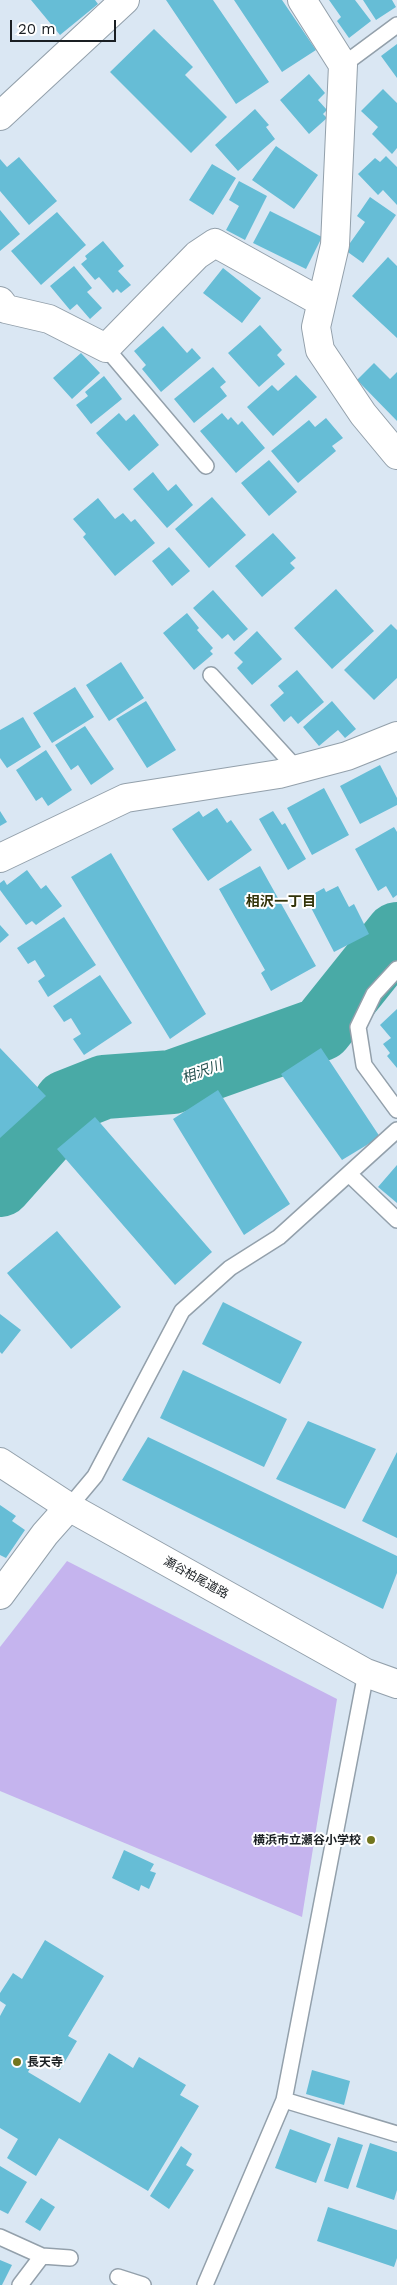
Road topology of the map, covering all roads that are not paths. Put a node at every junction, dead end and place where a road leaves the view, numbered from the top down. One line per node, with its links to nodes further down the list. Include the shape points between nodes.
1 (125, 0): 5 (street)
2 (302, 0): 4 (street)
3 (397, 26): 4 (lane)
4 (343, 66): 7 (street, via 335,245)
5 (0, 116)
6 (0, 301): 8 (street, via 6,309 49,319)
7 (322, 302): 8 (street, via 215,243 196,255); 9 (street, via 316,327 320,350 363,414)
8 (106, 348): 10 (lane)
9 (397, 455)
10 (206, 466)
11 (211, 675): 13 (lane)
12 (397, 736): 13 (street, via 347,756)
13 (297, 769): 14 (street, via 126,798)
14 (0, 858)
15 (397, 969): 16 (lane, via 374,994 358,1027 364,1066)
16 (397, 1110)
17 (397, 1130): 18 (lane)
18 (349, 1174): 19 (lane); 21 (lane, via 279,1236 230,1268 182,1311 95,1476)
19 (397, 1220)
20 (0, 1462): 21 (street, 瀬谷柏尾道路)
21 (69, 1507): 22 (street); 23 (street, 瀬谷柏尾道路)
22 (0, 1595)
23 (366, 1673): 24 (street, 瀬谷柏尾道路); 25 (lane)
24 (397, 1684)
25 (284, 2100): 26 (lane); 33 (lane)
26 (397, 2134)
27 (0, 2237): 28 (lane)
28 (42, 2256): 29 (lane); 31 (lane)
29 (70, 2258)
30 (118, 2278): 32 (lane)
31 (20, 2285)
32 (143, 2285)
33 (205, 2285)

